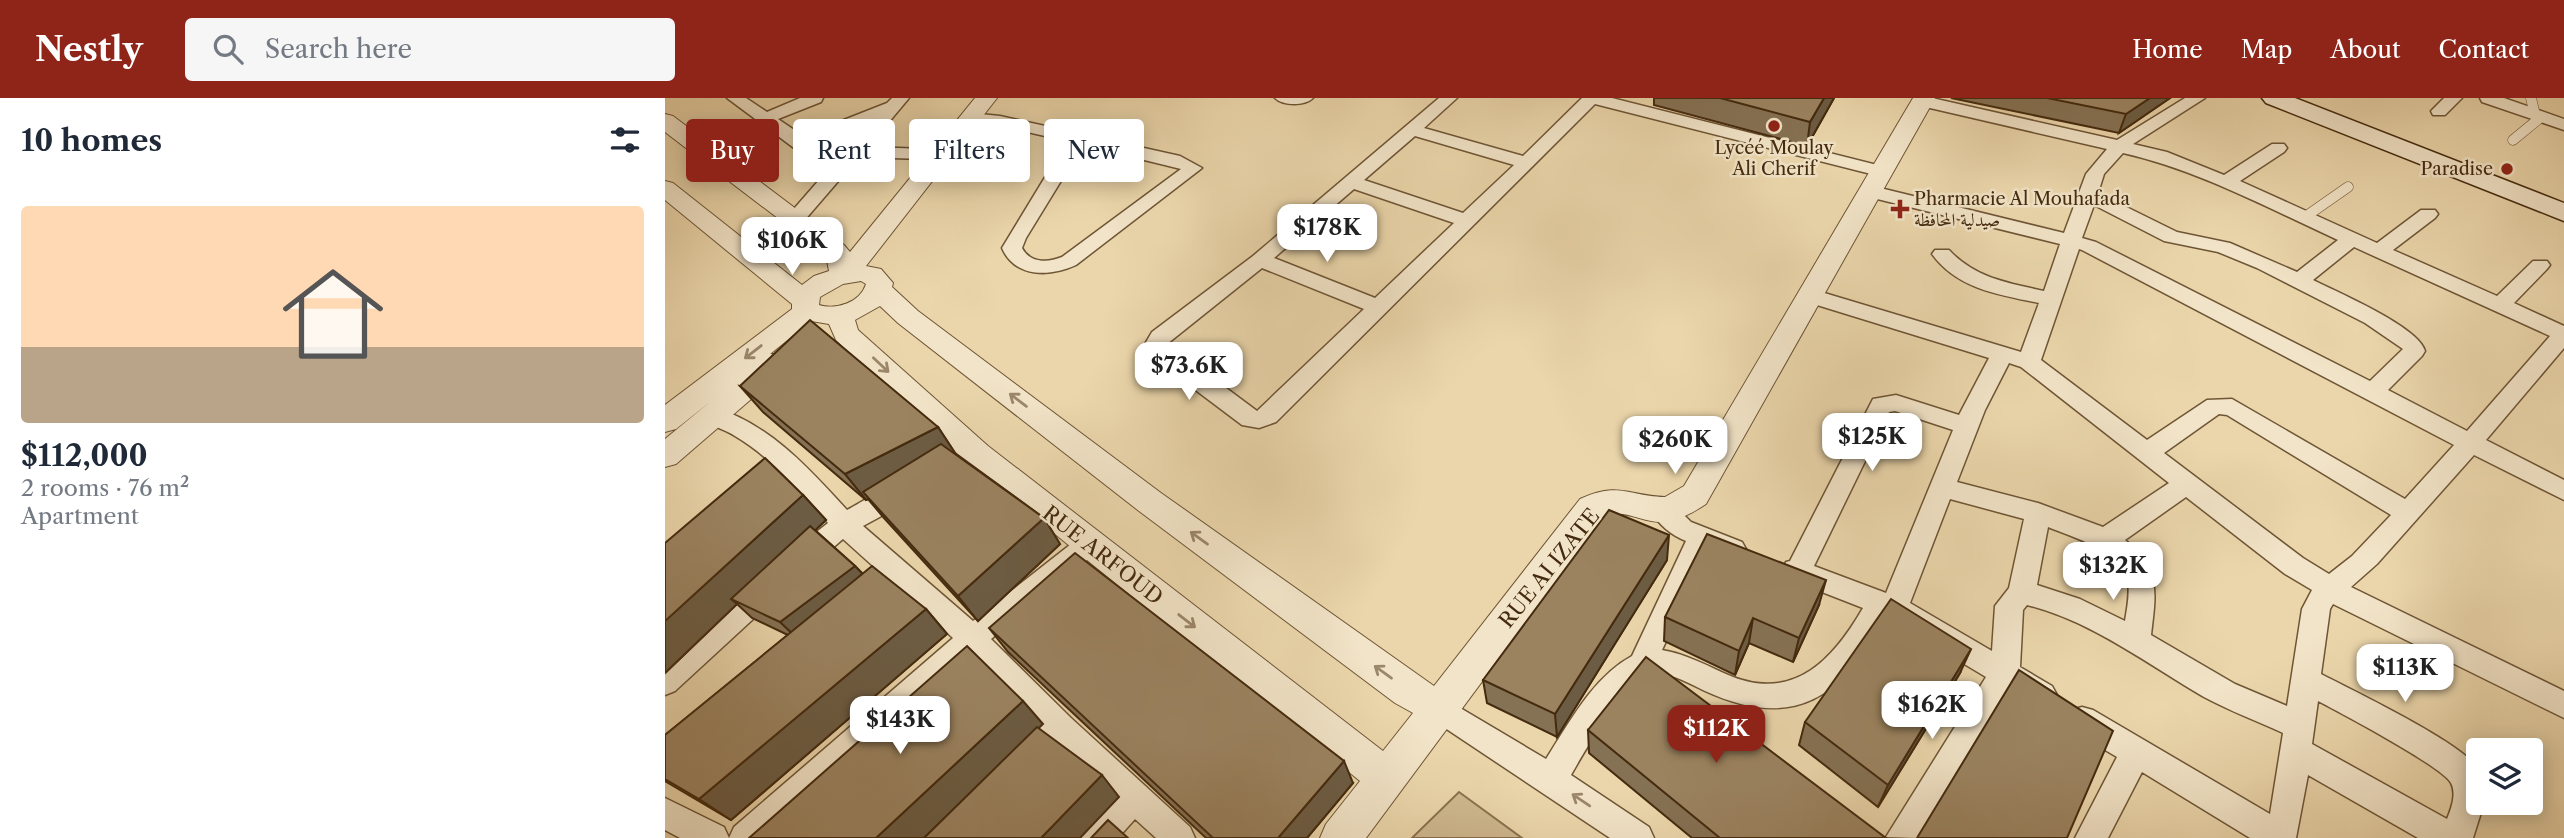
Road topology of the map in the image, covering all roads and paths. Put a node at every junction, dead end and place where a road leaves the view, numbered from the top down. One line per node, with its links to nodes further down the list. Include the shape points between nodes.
1 (735, 98): 17 (street)
2 (815, 98): 17 (street)
3 (1000, 98): 16 (street)
4 (1283, 98): 5 (street)
5 (1305, 98)
6 (1449, 98): 23 (street)
7 (1592, 98): 28 (street); 31 (street)
8 (2197, 98): 26 (street)
9 (2274, 98): 37 (main road)
10 (2454, 98): 15 (street)
11 (2487, 98): 14 (street)
12 (1924, 99): 26 (street); 31 (street)
13 (898, 101): 18 (street); 19 (street)
14 (2535, 110): 21 (street); 25 (lane)
15 (2439, 111)
16 (981, 112): 22 (street)
17 (764, 119)
18 (857, 119)
19 (881, 119)
20 (665, 121): 40 (street)
21 (2564, 125)
22 (1044, 129)
23 (1411, 130): 28 (street); 33 (street)
24 (1078, 138): 24 (street, via 1193,168 1059,267 1019,260 1012,248 1016,238)
25 (2513, 140)
26 (2121, 145): 32 (street); 36 (street, via 2103,161)
27 (2278, 148): 32 (street)
28 (1524, 162): 41 (street)
29 (826, 182): 40 (street)
30 (928, 182): 42 (street)
31 (1878, 182): 45 (street); 52 (street)
32 (2227, 182): 39 (street)
33 (1353, 183): 41 (street); 48 (street)
34 (2348, 187): 39 (lane)
35 (666, 191): 56 (street, RUE ARFOUD)
36 (2088, 195): 45 (street); 51 (street, via 2171,237 2234,251)
37 (2564, 213)
38 (2428, 214): 46 (street)
39 (2305, 217): 44 (street)
40 (796, 218): 43 (street)
41 (1468, 221): 55 (street)
42 (890, 230): 43 (street); 50 (street)
43 (820, 237): 50 (street)
44 (2353, 238): 46 (street); 51 (street)
45 (2072, 241): 53 (street); 60 (street, via 2106,254)
46 (2380, 250): 54 (street)
47 (1942, 254): 53 (street, via 1965,277)
48 (1260, 260): 55 (street); 55 (street, via 1156,344 1163,355 1250,419 1268,416)
49 (2540, 264): 54 (street)
50 (859, 278): 56 (street, via 818,285); 56 (street, via 864,304); 89 (street, one-way to 50, via 1408,691 1150,502)
51 (2299, 281): 60 (street, via 2373,318 2413,346 2414,351)
52 (1811, 296): 58 (street); 71 (street, via 1695,495)
53 (2050, 299): 59 (street)
54 (2500, 305): 57 (street)
55 (1378, 307)
56 (821, 310): 61 (street); 62 (street, one-way to 62); 77 (street, RUE ARFOUD, one-way to 77, via 965,460)
57 (2564, 334): 64 (street)
58 (2003, 353): 59 (street); 63 (street)
59 (2029, 362): 65 (street)
60 (2373, 392): 64 (street)
61 (715, 416): 66 (street); 74 (street, via 744,430 784,476)
62 (665, 421)
63 (1967, 426): 69 (street); 78 (street, via 1896,403 1881,405)
64 (2472, 444): 70 (street); 73 (street)
65 (2146, 453): 68 (street); 73 (street, via 2215,405 2232,407)
66 (665, 456)
67 (929, 479): 74 (street)
68 (2186, 484): 76 (street); 79 (street)
69 (1944, 488): 72 (street); 81 (street)
70 (2564, 491)
71 (1664, 511): 75 (street); 89 (street, RUE AI IZATE, via 1611,500 1591,509)
72 (2038, 513): 76 (street); 80 (street)
73 (2408, 513): 79 (street, via 2358,568)
74 (844, 524): 82 (street, via 886,581); 87 (street)
75 (1700, 539): 78 (street); 84 (street, via 1654,632)
76 (2106, 539): 83 (street, via 2141,575)
77 (1089, 544): 82 (street); 92 (street, RUE ARFOUD, one-way to 92)
78 (1798, 571): 81 (street)
79 (2329, 587): 86 (street, via 2316,609); 88 (street)
80 (2022, 593): 83 (street, via 2041,596); 85 (street, via 2010,606)
81 (1887, 605): 84 (street, via 1845,661 1818,683 1785,697 1749,694 1675,665); 85 (street)
82 (972, 638): 94 (street, via 1051,737); 98 (street)
83 (2136, 641): 90 (street)
84 (1644, 663): 93 (street, via 1617,684)
85 (2005, 672): 91 (street); 96 (street)
86 (2305, 680): 90 (street); 106 (street, via 2458,767 2471,790)
87 (665, 682)
88 (2563, 702)
89 (1440, 709): 92 (street, RUE AI IZATE); 93 (street)
90 (2297, 738): 104 (street); 105 (street)
91 (2136, 753): 103 (street); 104 (street)
92 (1387, 778): 101 (street, RUE AI IZATE)
93 (1551, 779): 102 (street, one-way to 93)
94 (1135, 796): 99 (street); 100 (street)
95 (665, 813): 97 (street)
96 (1902, 837)
97 (713, 838)
98 (745, 838)
99 (1096, 838)
100 (1179, 838)
101 (1341, 838)
102 (1638, 838)
103 (2091, 838)
104 (2279, 838)
105 (2449, 838)
106 (2457, 838)

